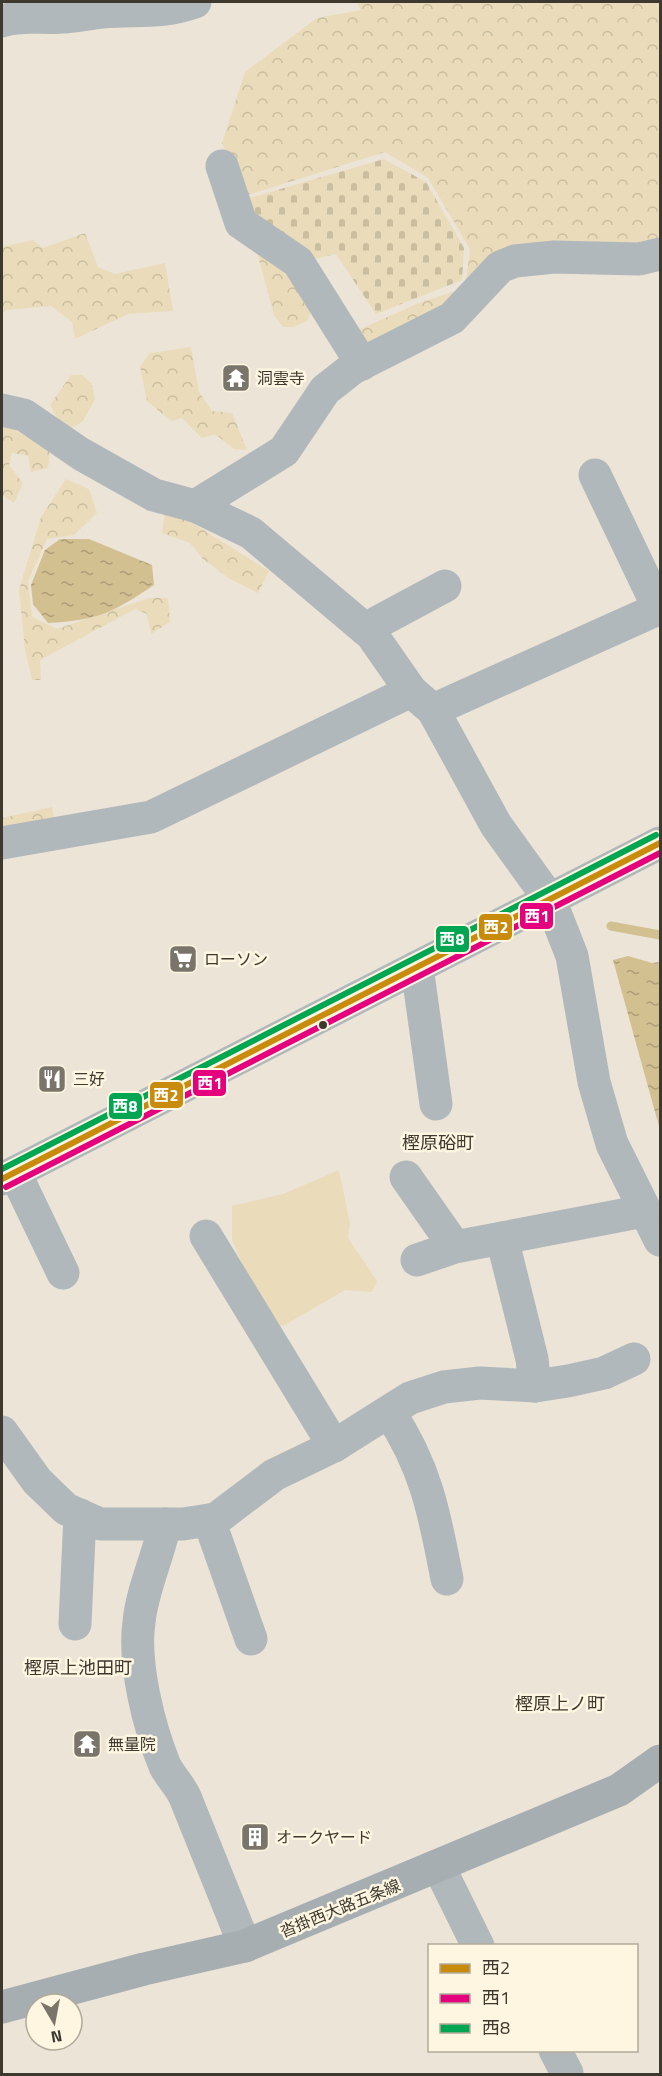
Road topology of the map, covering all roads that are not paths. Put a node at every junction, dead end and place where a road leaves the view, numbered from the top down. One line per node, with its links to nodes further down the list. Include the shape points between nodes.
1 (195, 2): 2 (street, via 140,13)
2 (104, 7): 3 (street, via 60,18)
3 (32, 9): 4 (street)
4 (2, 21)
5 (222, 166): 7 (street, via 241,223 298,262)
6 (660, 254): 7 (street, via 639,259 554,257 515,261 500,267 452,318)
7 (362, 364): 10 (street, via 325,390 284,451)
8 (2, 410): 10 (street, via 24,416 154,495)
9 (595, 475): 12 (street)
10 (195, 506): 13 (street, via 251,533)
11 (445, 586): 13 (street)
12 (660, 609): 14 (street)
13 (365, 629): 14 (street)
14 (422, 700): 15 (street, via 151,817); 17 (street, via 496,825)
15 (2, 843)
16 (660, 843): 17 (street)
17 (550, 900): 18 (street); 22 (street, via 572,956 594,1082 612,1144)
18 (417, 967): 19 (street); 20 (street)
19 (436, 1104)
20 (8, 1176): 28 (street)
21 (406, 1177): 26 (street)
22 (644, 1210): 24 (street); 25 (street)
23 (206, 1236): 33 (street)
24 (502, 1238): 26 (street); 30 (street)
25 (660, 1240)
26 (455, 1247): 27 (street)
27 (417, 1260)
28 (63, 1273)
29 (634, 1359): 30 (street, via 604,1373)
30 (536, 1386): 31 (street, via 480,1383 444,1387 410,1398)
31 (389, 1412): 33 (street); 37 (street, via 408,1440 432,1501)
32 (2, 1432): 34 (street, via 37,1481 66,1509)
33 (334, 1446): 35 (street, via 274,1475)
34 (80, 1515): 36 (street, via 100,1524); 38 (street)
35 (210, 1520): 36 (street); 39 (street)
36 (165, 1524): 43 (street, via 139,1619 139,1664 166,1768 185,1797)
37 (447, 1579)
38 (75, 1624)
39 (251, 1639)
40 (660, 1761): 41 (main road, 沓掛西大路五条線, via 619,1790)
41 (439, 1867): 42 (street); 43 (main road, 沓掛西大路五条線)
42 (477, 1944)
43 (245, 1946): 44 (main road, 沓掛西大路五条線)
44 (2, 2007)

